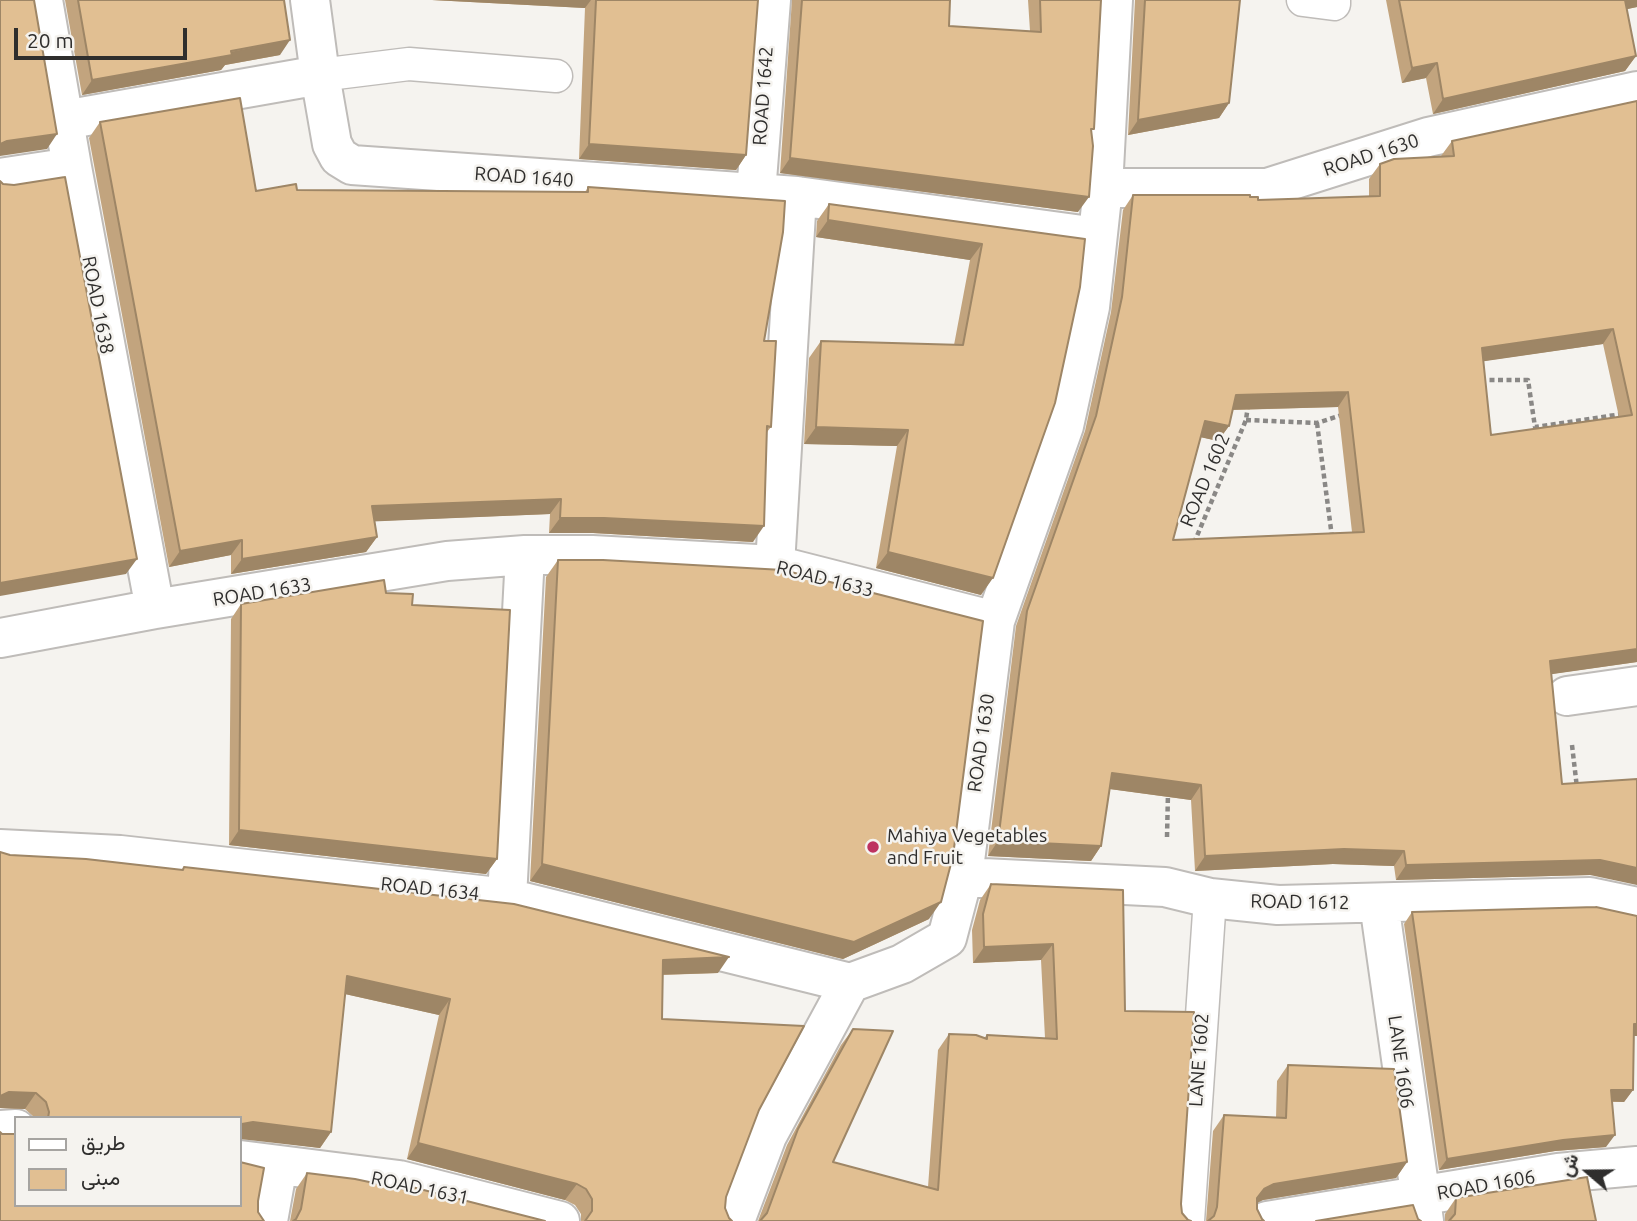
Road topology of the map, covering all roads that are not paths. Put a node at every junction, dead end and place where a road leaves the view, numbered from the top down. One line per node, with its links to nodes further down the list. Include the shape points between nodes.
1 (43, 0): 10 (street, ROAD 1638)
2 (310, 0): 7 (street, ROAD 1640)
3 (771, 0): 14 (street, ROAD 1642)
4 (1113, 0): 13 (street, ROAD 1630)
5 (1303, 0): 6 (lane)
6 (1334, 2)
7 (320, 75): 8 (lane, via 409,64); 10 (street); 14 (street, ROAD 1640, via 332,144 339,157 352,165)
8 (556, 76)
9 (1637, 91): 13 (street, ROAD 1630, via 1428,137 1267,188)
10 (64, 120): 11 (street, ROAD 1638)
11 (72, 167): 12 (street); 19 (street, ROAD 1638)
12 (0, 178)
13 (1103, 188): 16 (street, ROAD 1630)
14 (755, 193): 15 (street, ROAD 1640)
15 (797, 196): 16 (street, ROAD 1640); 18 (street)
16 (1097, 237): 20 (street, ROAD 1630, via 1090,307 1064,426)
17 (525, 555): 18 (street, ROAD 1633); 19 (street, ROAD 1633, via 447,561); 26 (street)
18 (775, 565): 20 (street, ROAD 1633)
19 (155, 610): 21 (street, ROAD 1633)
20 (995, 621): 25 (street, ROAD 1630)
21 (0, 638)
22 (1637, 686): 23 (street)
23 (1567, 696)
24 (0, 849): 26 (street, ROAD 1634, via 120,855)
25 (963, 877): 27 (street, ROAD 1612, via 1166,887); 30 (street, ROAD 1630, via 947,938 902,964)
26 (507, 898): 30 (street, ROAD 1634)
27 (1210, 898): 28 (street, ROAD 1612, via 1278,905); 38 (lane, LANE 1602)
28 (1379, 902): 29 (street, ROAD 1612, via 1590,897); 34 (street, LANE 1606)
29 (1637, 907)
30 (850, 983): 37 (street, via 767,1136)
31 (242, 1160): 32 (street, ROAD 1631)
32 (278, 1165): 35 (street); 36 (street, ROAD 1631, via 399,1180)
33 (1637, 1166): 34 (street, ROAD 1606, via 1558,1173)
34 (1422, 1209): 39 (street)
35 (268, 1221)
36 (560, 1221)
37 (735, 1221)
38 (1188, 1221)
39 (1267, 1221)

